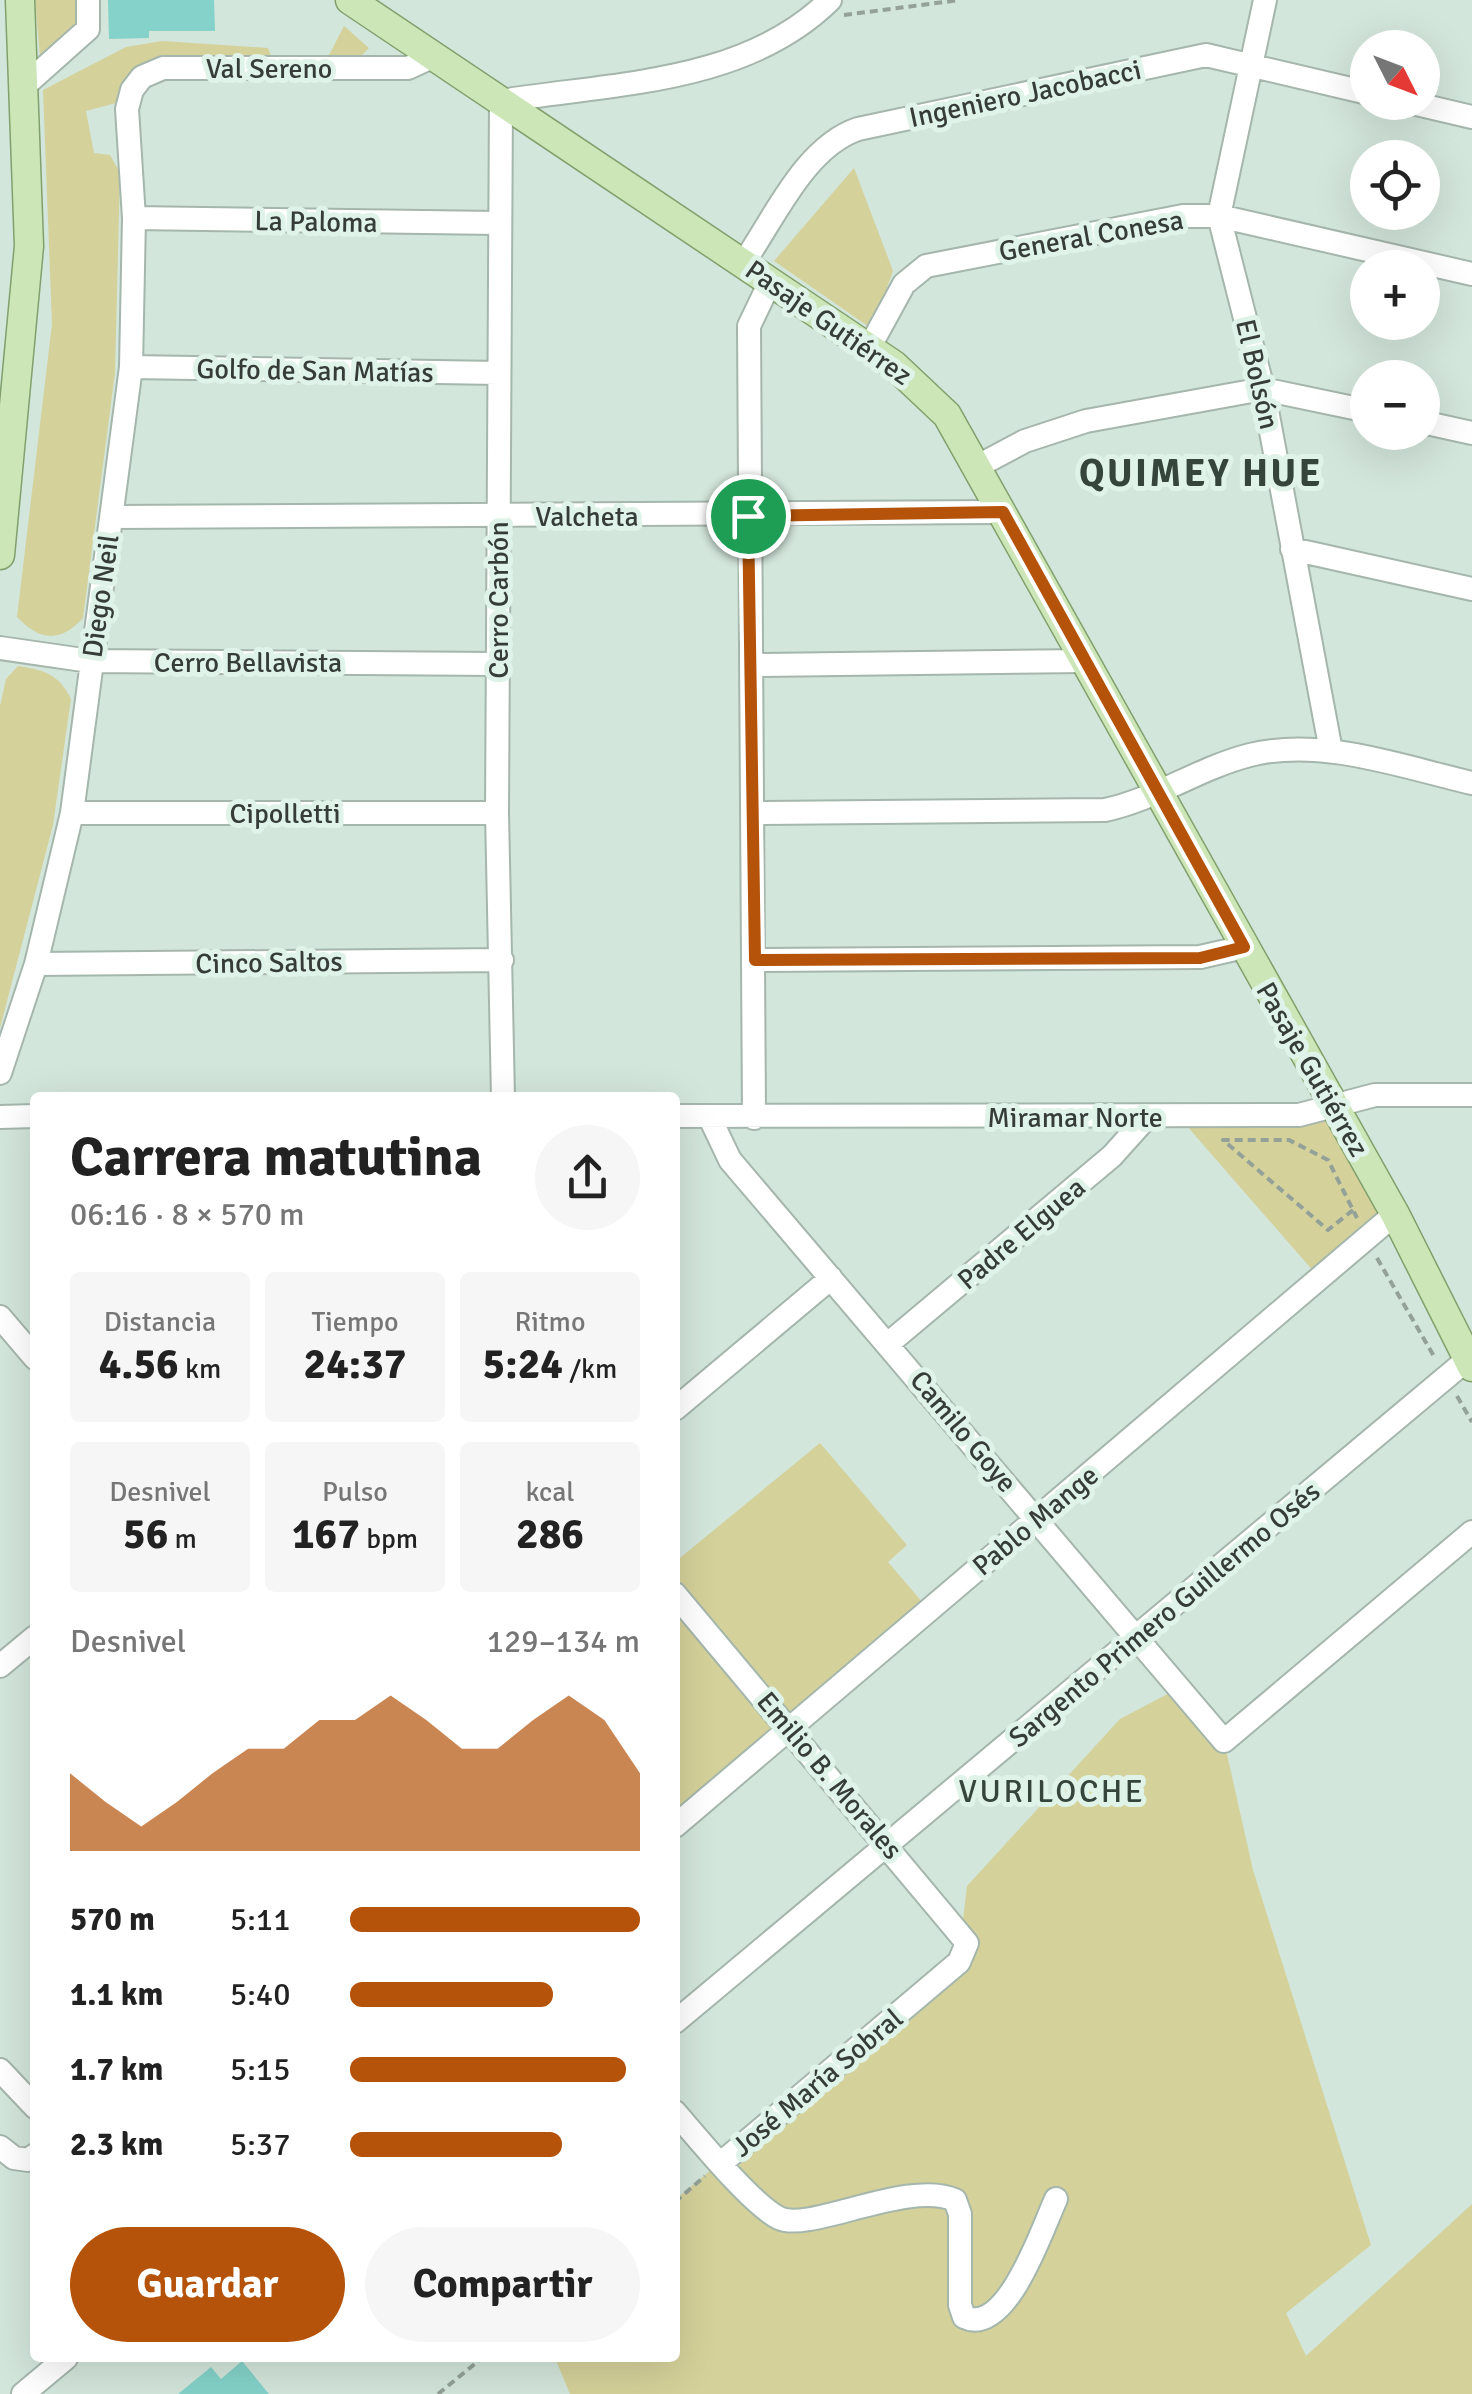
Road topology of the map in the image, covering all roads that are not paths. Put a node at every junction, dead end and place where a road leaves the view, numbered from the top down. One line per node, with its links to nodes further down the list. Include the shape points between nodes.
1 (88, 0): 8 (street, via 88,29)
2 (350, 0): 6 (main road, Pasaje Gutiérrez)
3 (830, 0): 10 (street, via 768,47 726,65)
4 (1265, 0): 7 (street, El Bolsón)
5 (19, 3): 8 (main road)
6 (432, 57): 10 (main road, Pasaje Gutiérrez); 11 (street, Val Sereno, via 408,68 163,68 142,77)
7 (1248, 66): 9 (street, Ingeniero Jacobacci); 14 (street, El Bolsón); 17 (street, Ingeniero Jacobacci, via 1206,56 1178,59 836,137)
8 (23, 87): 33 (main road, via 28,246)
9 (1350, 89)
10 (500, 102): 16 (street, Cerro Carbón); 17 (main road, Pasaje Gutiérrez)
11 (127, 109): 15 (street, Diego Neil)
12 (1440, 110): 13 (street)
13 (1472, 117)
14 (1219, 216): 18 (street, General Conesa); 20 (street, General Conesa, via 1184,216 926,266 904,284); 23 (street, El Bolsón)
15 (134, 218): 16 (street, La Paloma); 21 (street, Diego Neil)
16 (498, 222): 22 (street, Cerro Carbón)
17 (744, 262): 19 (main road, Pasaje Gutiérrez)
18 (1472, 274)
19 (771, 280): 20 (main road, Pasaje Gutiérrez); 30 (street, via 749,326)
20 (869, 348): 27 (main road, Pasaje Gutiérrez, via 926,392)
21 (131, 367): 22 (street, Golfo de San Matías); 31 (street, Diego Neil)
22 (498, 373): 29 (street, Cerro Carbón)
23 (1264, 389): 24 (street); 27 (street, via 1086,421 1024,440); 32 (street, El Bolsón)
24 (1350, 407)
25 (1440, 426): 26 (street)
26 (1472, 432)
27 (978, 466): 28 (main road, Pasaje Gutiérrez)
28 (1003, 512): 30 (street, Valcheta); 37 (main road, Pasaje Gutiérrez)
29 (499, 516): 30 (street, Valcheta); 31 (street, Valcheta); 38 (street, Cerro Carbón)
30 (748, 516): 39 (street)
31 (112, 517): 36 (street, Diego Neil)
32 (1292, 549): 34 (street); 40 (street, El Bolsón)
33 (0, 556)
34 (1472, 589)
35 (0, 648): 36 (street, Cerro Bellavista)
36 (90, 661): 38 (street, Cerro Bellavista); 43 (street, Diego Neil)
37 (1087, 661): 39 (street); 42 (main road, Pasaje Gutiérrez)
38 (498, 664): 44 (street, Cerro Carbón)
39 (752, 665): 45 (street)
40 (1331, 751): 41 (street); 42 (street, via 1250,755)
41 (1472, 783)
42 (1160, 794): 45 (street, via 1105,810); 46 (main road, Pasaje Gutiérrez)
43 (72, 813): 44 (street, Cipolletti); 49 (street, Diego Neil)
44 (498, 813): 47 (street, Cerro Carbón)
45 (753, 813): 48 (street)
46 (1244, 947): 48 (street, via 1200,958); 53 (main road, Pasaje Gutiérrez)
47 (502, 960): 49 (street, Cinco Saltos); 51 (street, Cerro Carbón)
48 (755, 960): 59 (street)
49 (36, 964): 50 (street, Diego Neil)
50 (0, 1072)
51 (504, 1092)
52 (1472, 1095): 53 (street, Miramar Norte, via 1374,1095)
53 (1332, 1106): 57 (street, Miramar Norte, via 1299,1116); 60 (main road, Pasaje Gutiérrez)
54 (30, 1116): 56 (street)
55 (680, 1116): 58 (street, Miramar Norte)
56 (0, 1117)
57 (1147, 1117): 59 (street, Miramar Norte); 63 (street, Padre Elguea, via 1112,1156)
58 (710, 1118): 59 (street, Miramar Norte); 61 (street, Camilo Goye, via 730,1160)
59 (754, 1118)
60 (1395, 1214): 65 (main road, Pasaje Gutiérrez); 67 (street, Pablo Mange)
61 (831, 1278): 63 (street, Camilo Goye); 66 (street)
62 (0, 1317): 64 (street)
63 (889, 1343): 67 (street, Camilo Goye)
64 (30, 1352)
65 (1462, 1368): 70 (street, Sargento Primero Guillermo Osés)
66 (680, 1405)
67 (1037, 1518): 70 (street, Camilo Goye); 73 (street, Pablo Mange)
68 (1472, 1532): 70 (street, Camilo Goye, via 1224,1741)
69 (680, 1600): 73 (street, Emilio B. Morales)
70 (1136, 1638): 75 (street, Sargento Primero Guillermo Osés)
71 (30, 1641): 72 (street)
72 (0, 1666)
73 (790, 1728): 74 (street, Pablo Mange); 75 (street, Emilio B. Morales)
74 (680, 1822)
75 (887, 1844): 76 (street, Emilio B. Morales, via 962,1932 967,1942); 77 (street, Sargento Primero Guillermo Osés)
76 (958, 1962): 83 (street, José María Sobral)
77 (680, 2018)
78 (0, 2070): 79 (street)
79 (30, 2103)
80 (680, 2118): 83 (street)
81 (0, 2146): 82 (street, via 14,2158)
82 (30, 2159)
83 (720, 2164): 84 (street, via 779,2218 798,2221 906,2197 955,2200 960,2305 974,2321 987,2319 1007,2301)
84 (1056, 2199)
85 (61, 2362): 86 (street)
86 (23, 2394)

